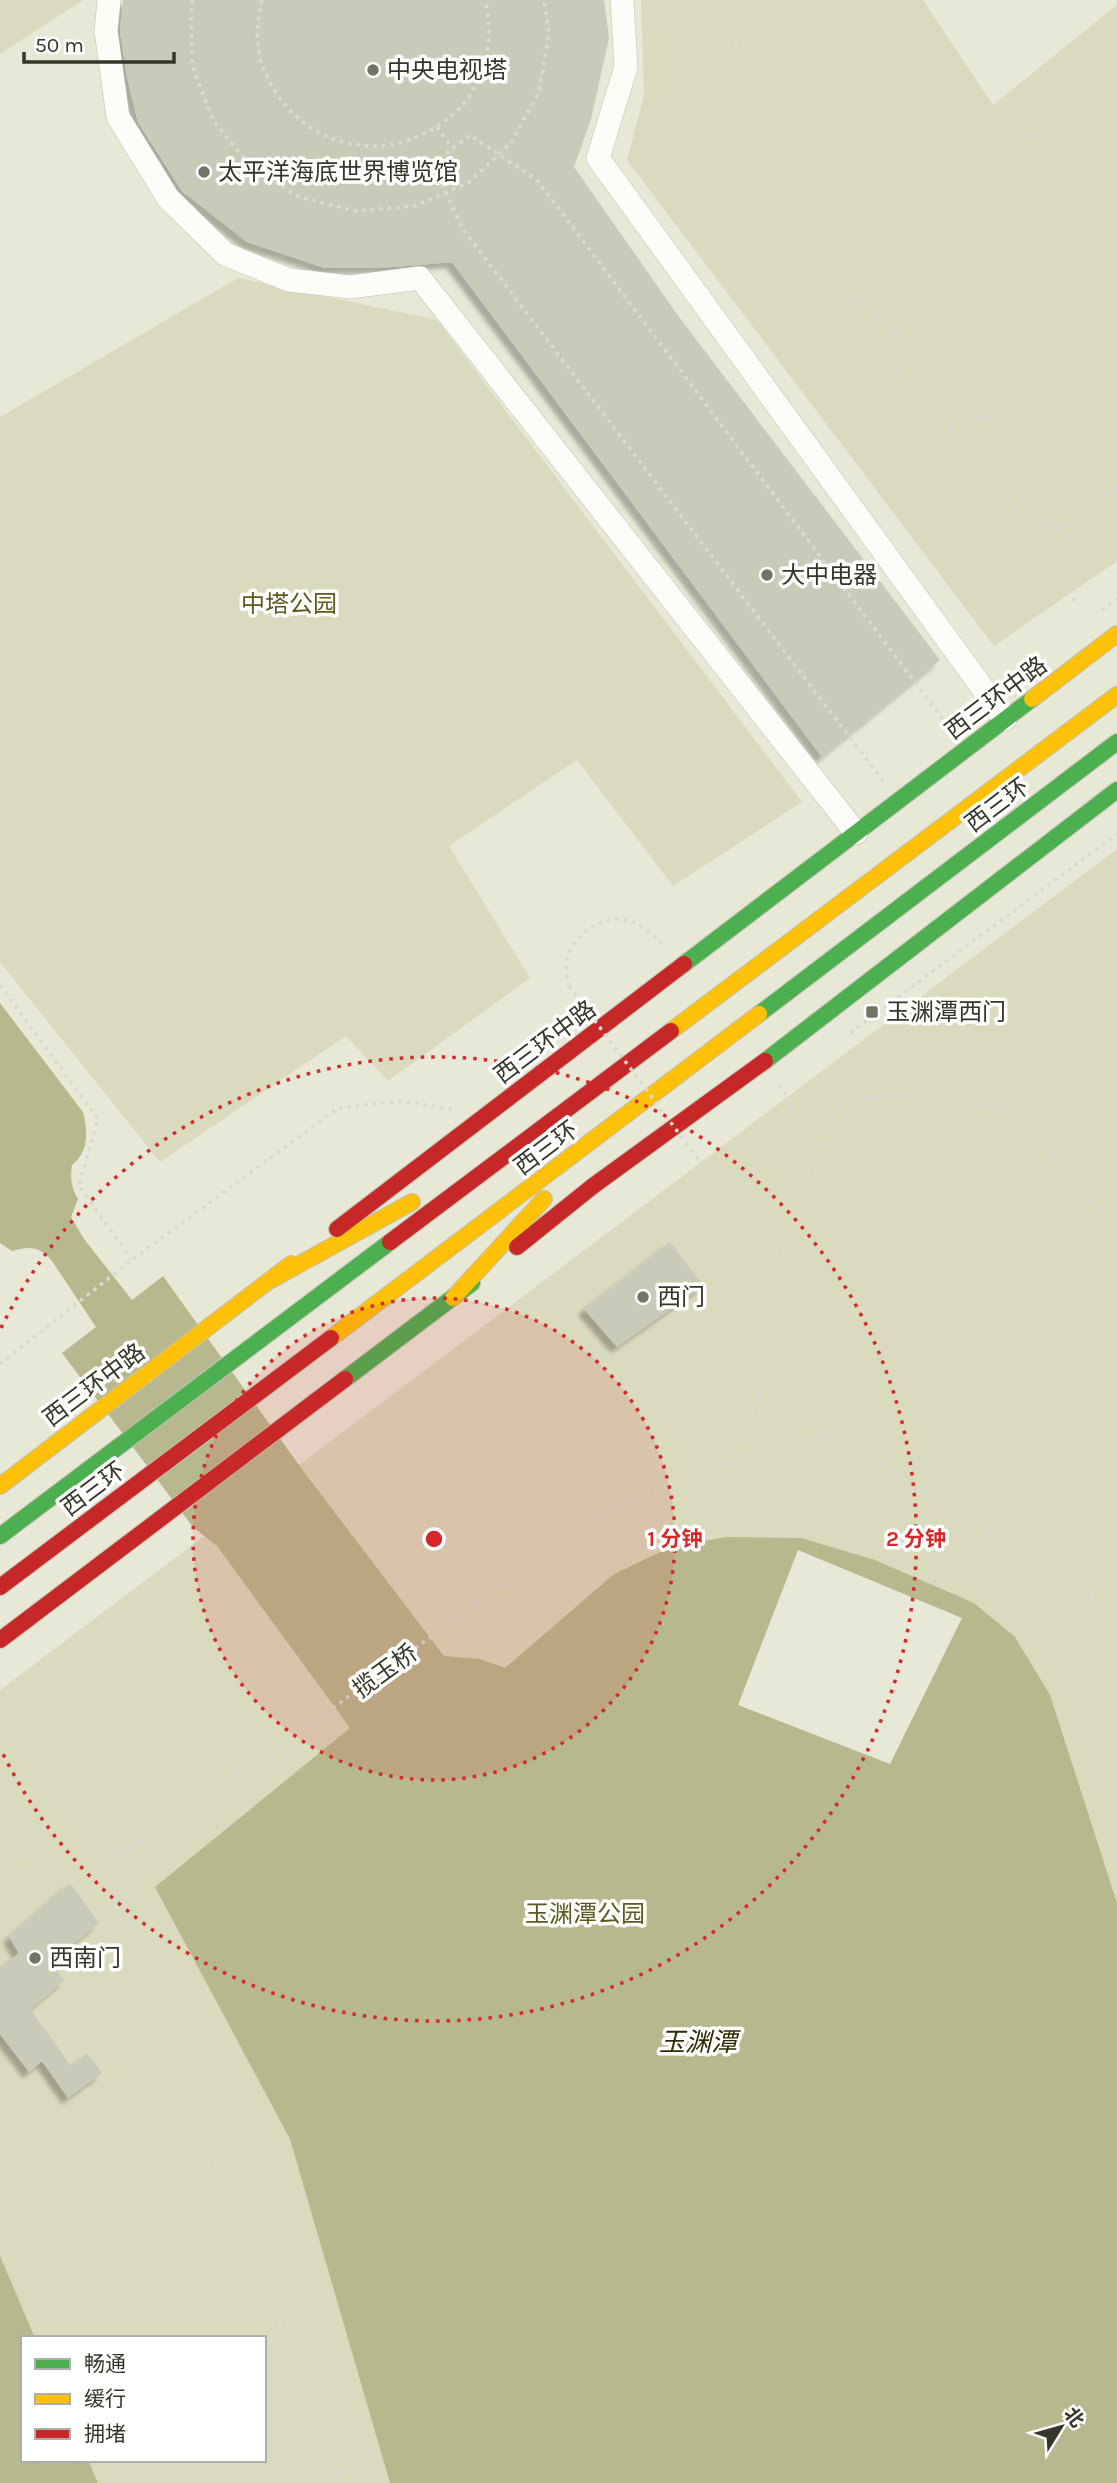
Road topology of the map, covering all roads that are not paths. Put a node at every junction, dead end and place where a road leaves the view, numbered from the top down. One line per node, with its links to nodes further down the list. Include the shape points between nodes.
1 (109, 0): 8 (street, via 106,31 118,117 168,198 225,254 289,280 350,287 420,278)
2 (622, 0): 5 (street, via 626,66 598,158)
3 (1117, 634): 5 (main road, 西三环中路)
4 (1117, 695): 10 (main road, 西三环)
5 (1005, 719): 8 (main road, 西三环中路)
6 (1117, 742): 9 (main road, 西三环)
7 (1117, 790): 12 (main road, via 792,1042 593,1186)
8 (856, 833): 11 (main road, 西三环中路)
9 (611, 1127): 12 (main road); 15 (main road, 西三环)
10 (533, 1136): 11 (main road); 14 (main road, 西三环)
11 (271, 1280): 13 (main road, 西三环中路)
12 (453, 1298): 16 (main road)
13 (0, 1486)
14 (0, 1536)
15 (0, 1587)
16 (0, 1640)

